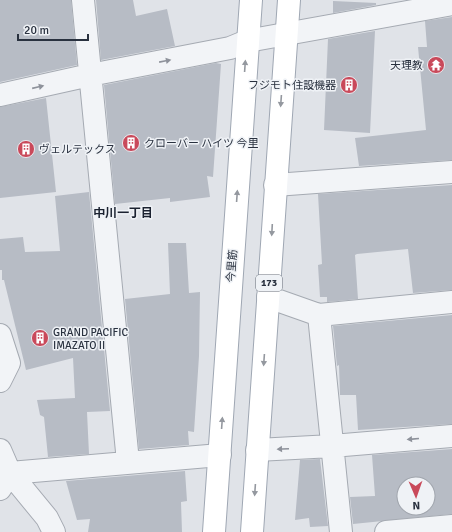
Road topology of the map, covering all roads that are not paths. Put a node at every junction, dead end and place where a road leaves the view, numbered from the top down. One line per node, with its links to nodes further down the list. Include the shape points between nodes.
1 (83, 0): 7 (street)
2 (251, 0): 6 (main road, 今里筋)
3 (289, 0): 5 (main road, 173)
4 (452, 4): 5 (street)
5 (286, 34): 6 (street); 10 (main road, 173, one-way to 10)
6 (239, 44): 7 (street, one-way to 6); 20 (main road, 今里筋, one-way to 6)
7 (90, 75): 8 (street, one-way to 7); 21 (street)
8 (0, 96)
9 (452, 172): 10 (street)
10 (275, 185): 11 (main road, 173, one-way to 11)
11 (268, 297): 13 (street); 19 (main road, 173, one-way to 19)
12 (452, 302): 13 (street)
13 (319, 315): 17 (street)
14 (0, 335): 15 (street, via 10,363)
15 (0, 381)
16 (452, 436): 17 (street, one-way to 17)
17 (332, 446): 19 (street, one-way to 19); 27 (street)
18 (0, 450): 22 (street)
19 (258, 450): 26 (main road, 173, one-way to 26)
20 (220, 455): 21 (street); 25 (main road, 今里筋)
21 (128, 462): 22 (street)
22 (5, 481): 24 (street, via 47,518)
23 (452, 526): 28 (street)
24 (54, 532)
25 (214, 532)
26 (252, 532)
27 (341, 532)
28 (386, 532)

